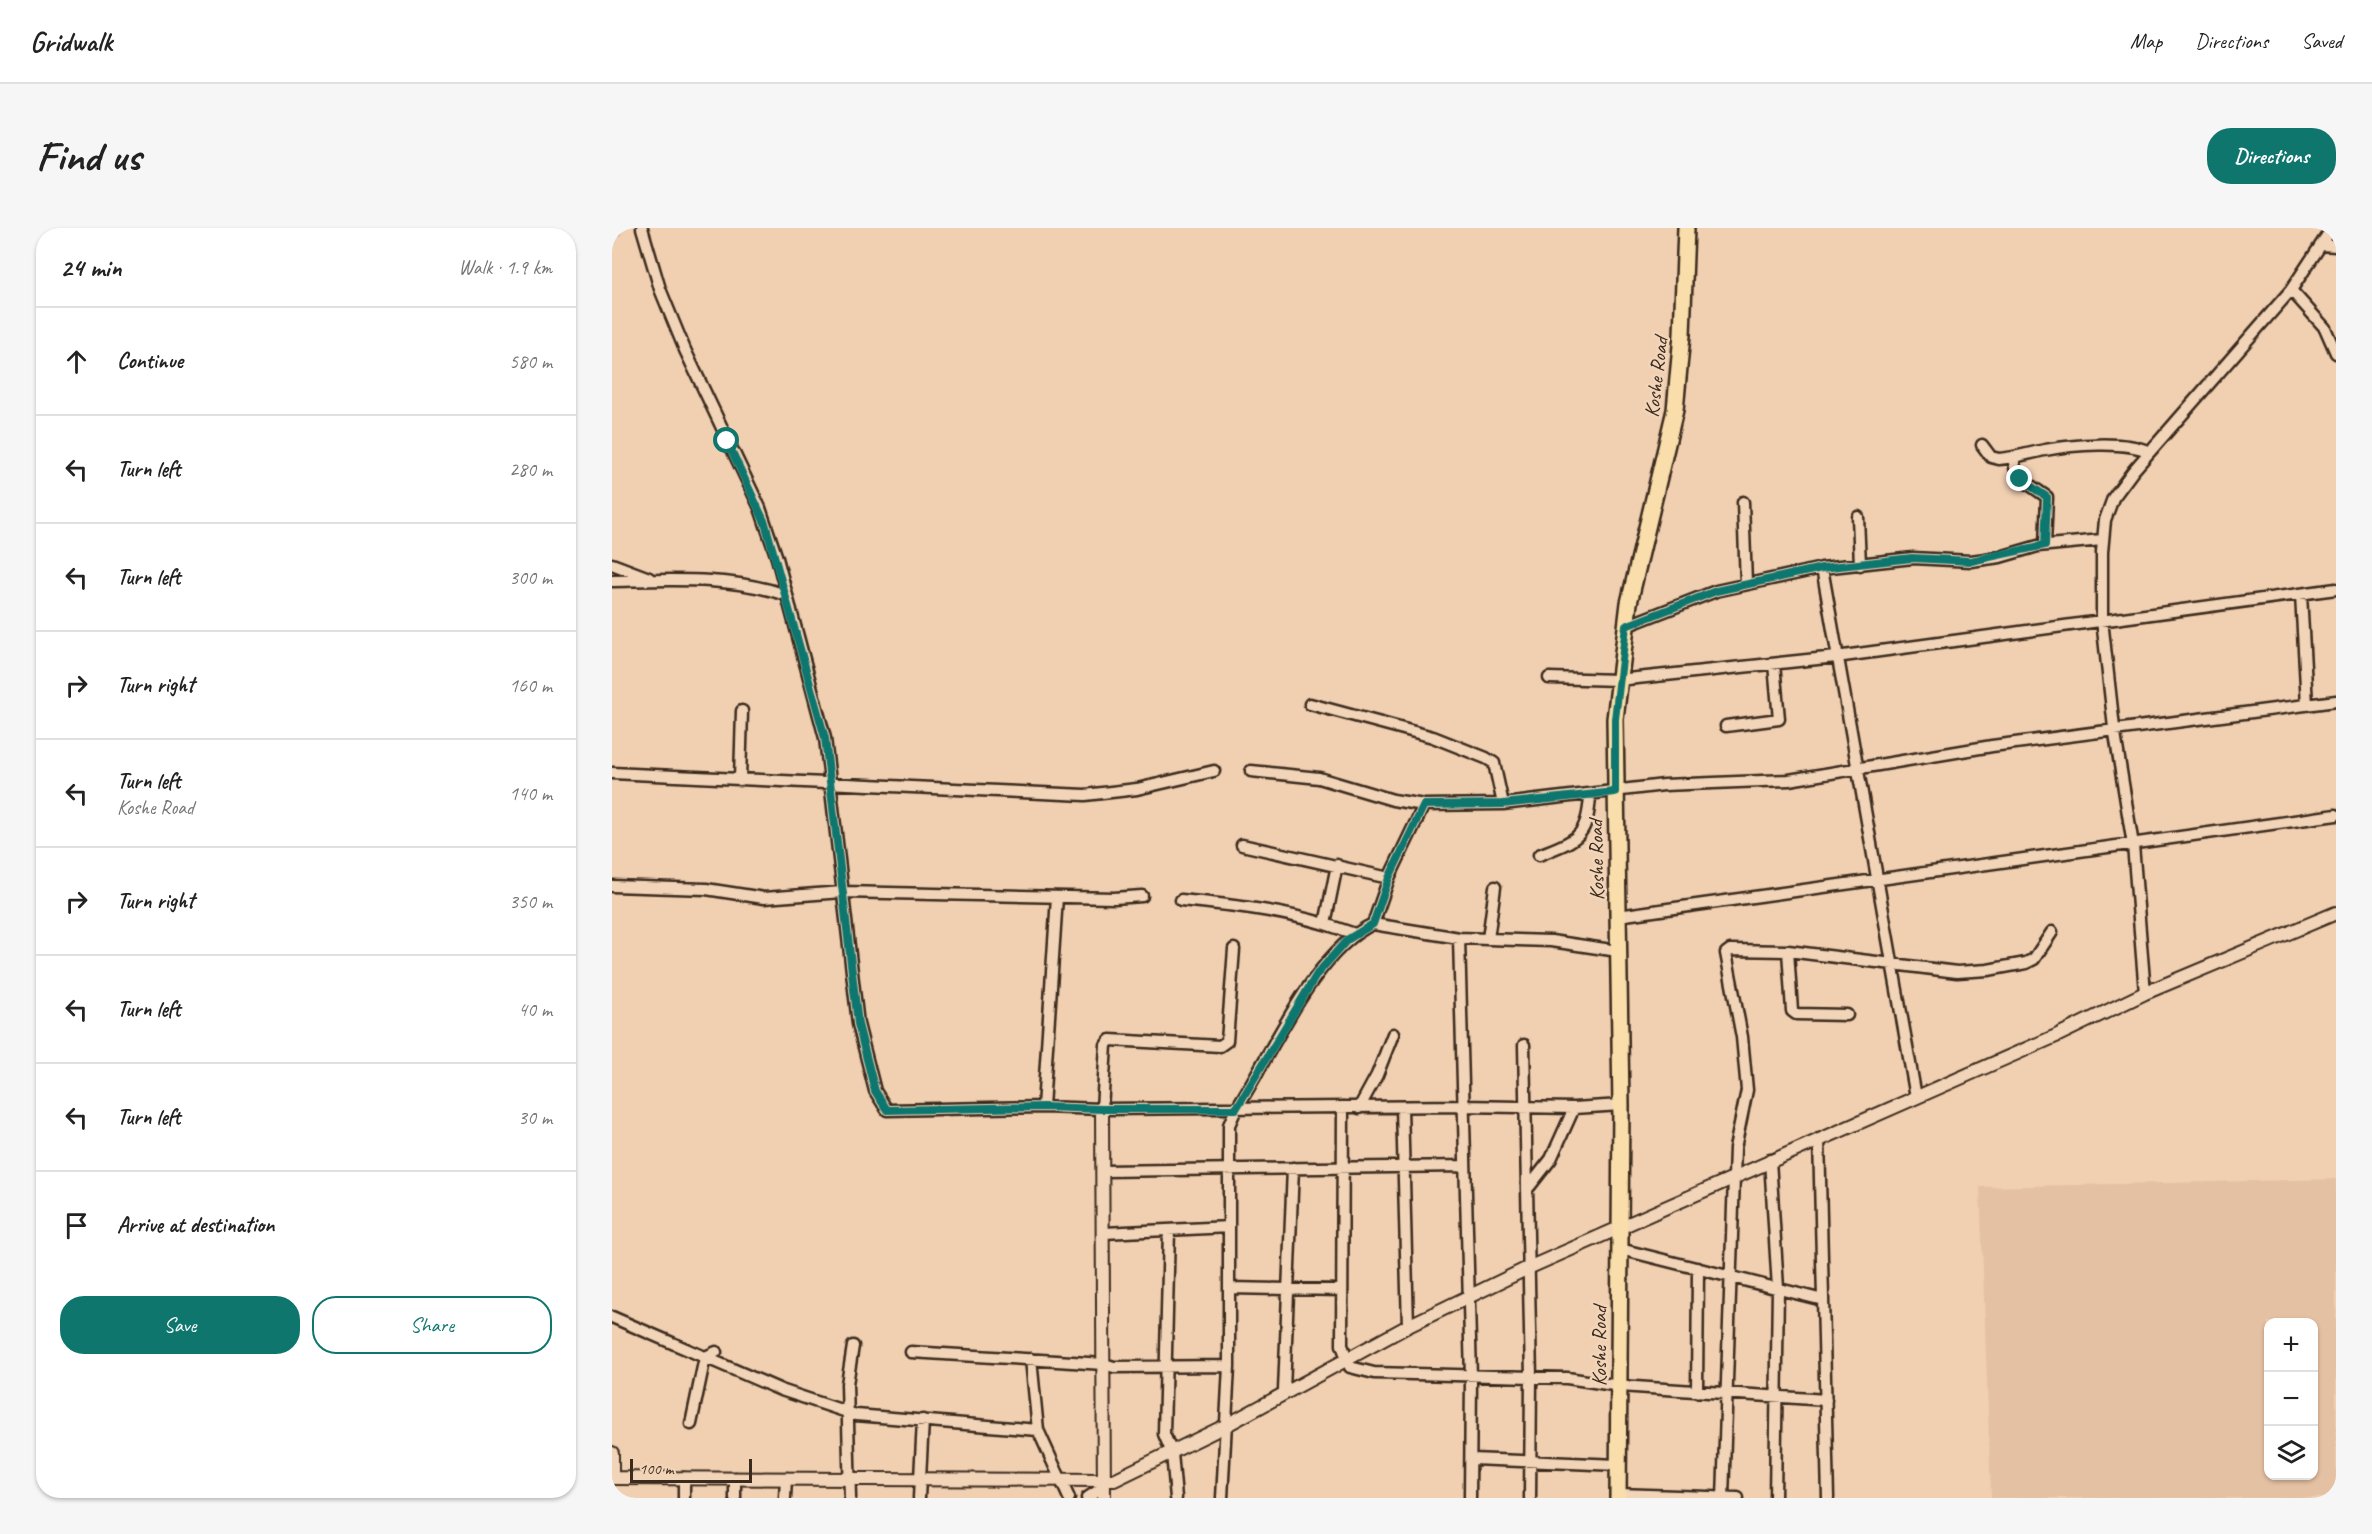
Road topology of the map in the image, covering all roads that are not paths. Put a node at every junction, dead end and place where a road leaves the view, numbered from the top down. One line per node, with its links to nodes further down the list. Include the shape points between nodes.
1 (615, 228): 5 (street)
2 (642, 228): 25 (street, via 660,289 696,377 760,508)
3 (1686, 228): 27 (main road, Koshe Road, via 1675,410)
4 (2332, 228): 6 (street)
5 (612, 232)
6 (2321, 245): 7 (street); 8 (street)
7 (2336, 246)
8 (2291, 290): 9 (street, via 2325,328); 11 (street)
9 (2336, 353)
10 (1982, 445): 12 (street, via 1995,459)
11 (2149, 452): 12 (street, via 2132,446 2082,446); 15 (street, via 2113,498)
12 (2013, 458): 16 (street, via 2017,476 2047,497)
13 (1743, 502): 22 (street)
14 (1858, 517): 18 (street)
15 (2102, 540): 16 (street); 26 (street)
16 (2045, 545): 18 (street, via 1971,561 1912,558)
17 (612, 564): 20 (street)
18 (1860, 565): 19 (street)
19 (1822, 568): 22 (street); 28 (street)
20 (655, 580): 21 (street); 25 (street, via 733,583)
21 (612, 581)
22 (1746, 584): 27 (street, via 1716,591)
23 (2336, 589): 24 (street)
24 (2301, 594): 26 (street); 34 (street)
25 (786, 595): 43 (street, via 825,738)
26 (2102, 620): 28 (street); 37 (street)
27 (1626, 626): 31 (main road, Koshe Road)
28 (1836, 657): 29 (street); 38 (street)
29 (1774, 664): 31 (street); 36 (street, via 1779,719)
30 (1549, 678): 31 (street)
31 (1618, 680): 44 (main road, Koshe Road)
32 (2336, 701): 34 (street)
33 (1310, 704): 46 (street, via 1432,737 1486,758 1494,763)
34 (2307, 705): 37 (street)
35 (742, 711): 42 (street)
36 (1726, 726)
37 (2114, 728): 38 (street); 50 (street)
38 (1857, 768): 44 (street, via 1789,780 1664,785); 53 (street)
39 (1214, 771): 43 (street, via 1103,795)
40 (1251, 771): 47 (street, via 1319,778)
41 (612, 773): 42 (street)
42 (740, 780): 43 (street)
43 (830, 785): 57 (street)
44 (1615, 792): 45 (street); 62 (main road, Koshe Road)
45 (1590, 795): 46 (street); 51 (street, via 1589,819 1584,828 1566,844)
46 (1503, 804): 47 (street)
47 (1424, 805): 54 (street)
48 (2336, 814): 50 (street)
49 (1242, 845): 52 (street)
50 (2133, 845): 53 (street); 73 (street)
51 (1539, 855)
52 (1337, 866): 54 (street); 63 (street)
53 (1878, 877): 62 (street); 72 (street)
54 (1389, 878): 64 (street)
55 (612, 886): 57 (street, via 706,889 764,898)
56 (1495, 887): 68 (street)
57 (842, 892): 59 (street); 81 (street, via 858,1024 875,1091 887,1110)
58 (1142, 896): 59 (street)
59 (1057, 897): 81 (street)
60 (1181, 900): 63 (street, via 1291,914)
61 (2336, 913): 73 (street)
62 (1617, 916): 70 (main road, Koshe Road)
63 (1325, 924): 66 (street)
64 (1373, 924): 66 (street); 67 (street)
65 (2052, 932): 72 (street, via 2026,963 1964,972)
66 (1355, 934): 87 (street, via 1329,958 1310,984)
67 (1459, 938): 68 (street); 79 (street)
68 (1488, 939): 70 (street, via 1551,941)
69 (1233, 949): 86 (street, via 1227,1041 1220,1046 1110,1040 1106,1045)
70 (1618, 951): 78 (main road, Koshe Road)
71 (1788, 951): 72 (street); 74 (street, via 1792,1011); 96 (street, via 1726,953 1742,1037 1747,1090)
72 (1892, 965): 77 (street)
73 (2145, 993): 77 (street)
74 (1847, 1015)
75 (1393, 1034): 84 (street)
76 (1524, 1045): 80 (street)
77 (1916, 1097): 88 (street)
78 (1621, 1105): 85 (street); 99 (main road, Koshe Road)
79 (1463, 1106): 80 (street); 83 (street); 90 (street)
80 (1526, 1106): 85 (street); 97 (street)
81 (1043, 1107): 86 (street)
82 (1343, 1107): 84 (street); 87 (street); 93 (street)
83 (1402, 1107): 84 (street); 94 (street)
84 (1359, 1108)
85 (1574, 1108): 97 (street, via 1551,1159)
86 (1102, 1109): 87 (street); 95 (street)
87 (1236, 1109): 91 (street, via 1229,1125)
88 (1819, 1139): 89 (street); 111 (street)
89 (1770, 1161): 96 (street); 107 (street)
90 (1464, 1166): 94 (street); 110 (street)
91 (1229, 1168): 92 (street); 95 (street); 98 (street)
92 (1293, 1168): 93 (street); 108 (street)
93 (1344, 1168): 94 (street); 109 (street)
94 (1405, 1168): 113 (street)
95 (1104, 1170): 101 (street)
96 (1733, 1176): 99 (street); 105 (street)
97 (1529, 1187): 103 (street)
98 (1229, 1227): 100 (street); 106 (street)
99 (1620, 1229): 102 (main road, Koshe Road); 103 (street)
100 (1169, 1230): 101 (street); 121 (street)
101 (1104, 1233): 119 (street)
102 (1620, 1249): 104 (street); 124 (main road, Koshe Road)
103 (1528, 1268): 110 (street); 123 (street)
104 (1698, 1268): 105 (street); 126 (street)
105 (1732, 1278): 107 (street); 127 (street)
106 (1229, 1288): 108 (street); 120 (street)
107 (1778, 1288): 111 (street); 128 (street)
108 (1287, 1290): 109 (street); 125 (street)
109 (1341, 1290): 118 (street)
110 (1467, 1297): 113 (street); 122 (street)
111 (1823, 1300): 129 (street)
112 (612, 1317): 116 (street)
113 (1408, 1326): 118 (street)
114 (853, 1346): 130 (street, via 847,1384)
115 (911, 1352): 117 (street)
116 (711, 1355): 130 (street, via 781,1390); 132 (street)
117 (1030, 1359): 119 (street); 134 (street)
118 (1345, 1359): 122 (street, via 1350,1367 1374,1373); 125 (street)
119 (1104, 1364): 121 (street); 147 (street)
120 (1229, 1366): 121 (street); 133 (street)
121 (1165, 1367): 136 (street, via 1164,1434)
122 (1471, 1377): 123 (street); 137 (street)
123 (1531, 1378): 124 (street, via 1567,1378); 138 (street)
124 (1620, 1386): 126 (street); 139 (main road, Koshe Road)
125 (1284, 1391): 133 (street)
126 (1697, 1392): 127 (street)
127 (1727, 1394): 128 (street); 160 (street)
128 (1775, 1398): 129 (street); 162 (street)
129 (1826, 1400): 163 (street)
130 (848, 1413): 131 (street); 144 (street)
131 (922, 1420): 134 (street); 145 (street)
132 (691, 1424)
133 (1225, 1426): 136 (street); 157 (street)
134 (1038, 1430): 146 (street)
135 (612, 1453): 140 (street)
136 (1172, 1453): 147 (street); 156 (street)
137 (1472, 1459): 138 (street); 158 (street)
138 (1531, 1460): 139 (street); 159 (street)
139 (1618, 1465): 148 (main road, Koshe Road)
140 (612, 1476): 141 (street)
141 (684, 1478): 142 (street); 149 (street)
142 (735, 1478): 143 (street); 150 (street)
143 (786, 1479): 144 (street); 151 (street)
144 (849, 1479): 145 (street); 152 (street)
145 (919, 1480): 146 (street); 153 (street)
146 (1062, 1481): 147 (street); 154 (street)
147 (1104, 1488): 155 (street)
148 (1618, 1496): 160 (street)
149 (684, 1498)
150 (735, 1498)
151 (785, 1498)
152 (850, 1498)
153 (919, 1498)
154 (1069, 1498)
155 (1087, 1498)
156 (1176, 1498)
157 (1222, 1498)
158 (1470, 1498)
159 (1530, 1498)
160 (1723, 1498): 161 (street)
161 (1738, 1498)
162 (1775, 1498)
163 (1828, 1498)

